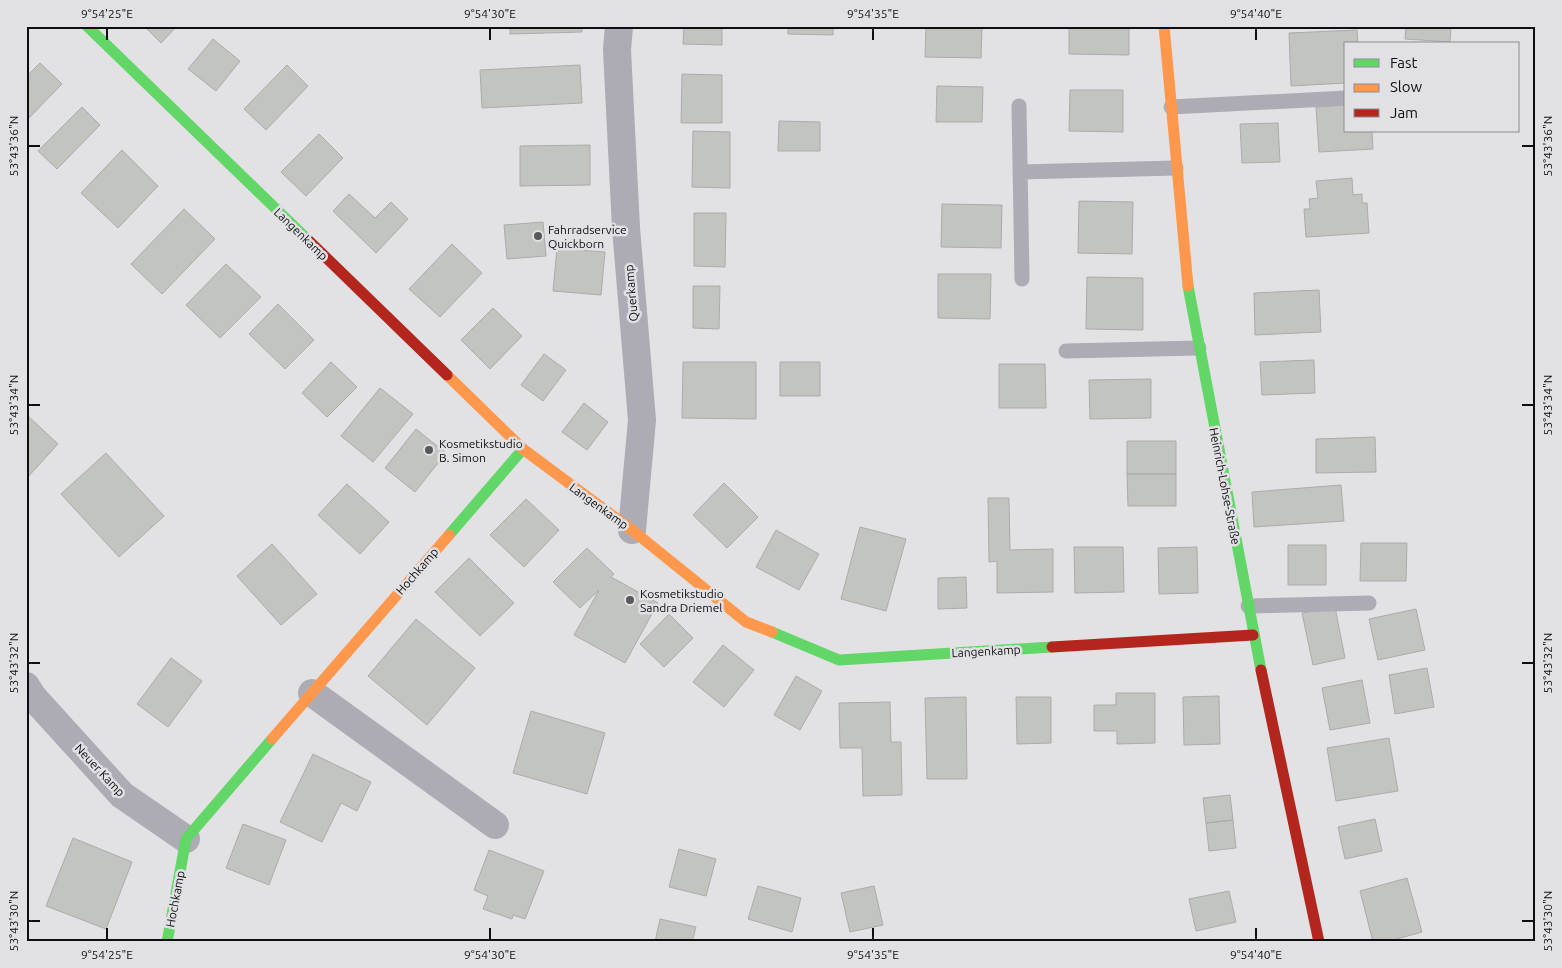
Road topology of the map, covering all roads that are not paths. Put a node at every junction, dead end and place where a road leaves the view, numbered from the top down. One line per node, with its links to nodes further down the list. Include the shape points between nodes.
1 (88, 26): 12 (street, Langenkamp)
2 (619, 26): 13 (street, Querkamp, via 617,50 626,228 642,420)
3 (1164, 26): 6 (street, Heinrich-Lohse-Straße)
4 (1344, 98): 6 (lane)
5 (1019, 106): 8 (lane)
6 (1171, 107): 7 (street, Heinrich-Lohse-Straße)
7 (1176, 168): 8 (lane); 10 (street, Heinrich-Lohse-Straße, via 1186,274)
8 (1020, 172): 9 (lane)
9 (1022, 279)
10 (1199, 348): 11 (lane); 15 (street, Heinrich-Lohse-Straße)
11 (1066, 351)
12 (522, 449): 13 (street, Langenkamp); 18 (street, Hochkamp)
13 (632, 530): 16 (street, Langenkamp, via 746,622 838,660)
14 (1369, 603): 15 (lane)
15 (1248, 606): 16 (street, Heinrich-Lohse-Straße)
16 (1253, 635): 22 (street, Heinrich-Lohse-Straße)
17 (26, 686): 20 (street, Neuer Kamp, via 122,795)
18 (312, 692): 19 (street); 20 (street, Hochkamp)
19 (495, 825)
20 (186, 838): 21 (street, Hochkamp)
21 (167, 942)
22 (1319, 942)

